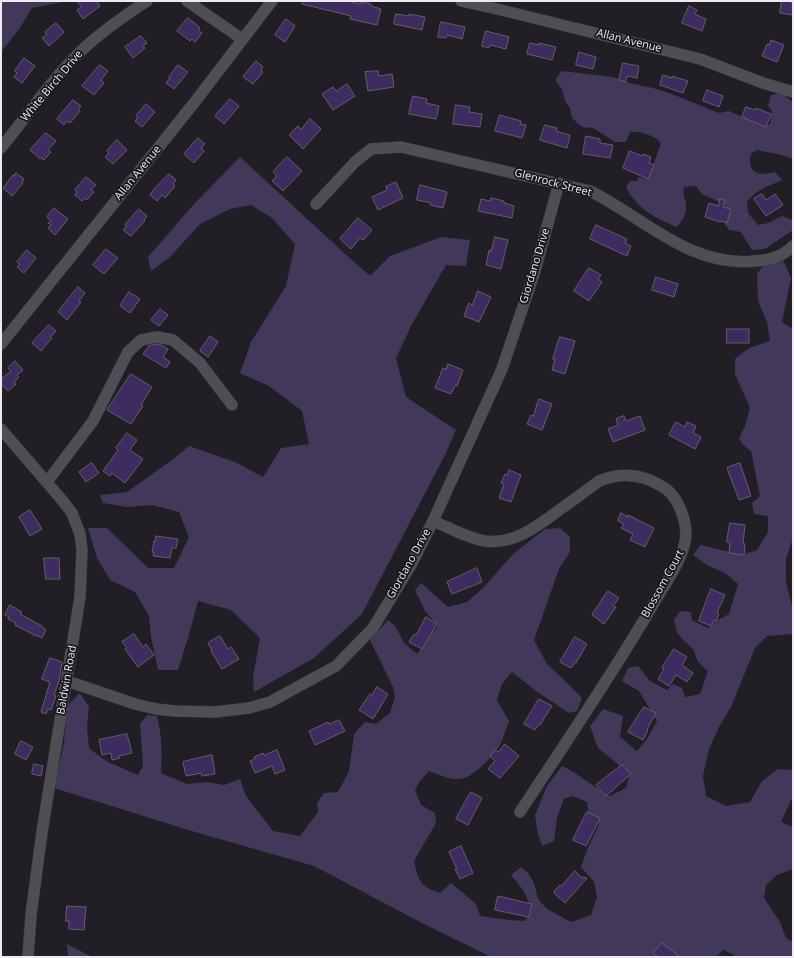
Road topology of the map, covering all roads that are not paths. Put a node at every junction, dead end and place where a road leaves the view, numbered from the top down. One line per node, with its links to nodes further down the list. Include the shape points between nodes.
1 (147, 1): 7 (street, White Birch Drive, via 117,21 81,51 56,78)
2 (188, 1): 5 (street)
3 (272, 1): 5 (street, Allan Avenue)
4 (461, 1): 6 (street, Allan Avenue, via 700,59)
5 (242, 39): 11 (street, Allan Avenue, via 194,103)
6 (793, 92)
7 (1, 148)
8 (559, 183): 9 (street, Glenrock Street, via 401,147 386,147 371,149 355,162); 10 (street, Glenrock Street, via 590,191 688,250 708,258 743,263 770,260); 15 (street, Giordano Drive, via 535,271 502,369)
9 (316, 204)
10 (793, 246)
11 (1, 344)
12 (232, 405): 14 (street, via 200,363 173,340 158,337 141,340 128,352 93,421)
13 (1, 429): 14 (street, Baldwin Road)
14 (47, 482): 16 (street, Baldwin Road, via 72,513 80,534 82,550 80,597)
15 (433, 520): 16 (street, Giordano Drive, via 411,565 373,628 336,666 270,702 215,712 175,711 135,704); 17 (street, Blossom Court, via 469,537 497,542 533,530 599,481 625,475 638,476 665,488 682,513 686,532 684,546 677,561 634,638)
16 (67, 681): 18 (street, Baldwin Road, via 42,832)
17 (520, 812)
18 (28, 957)

